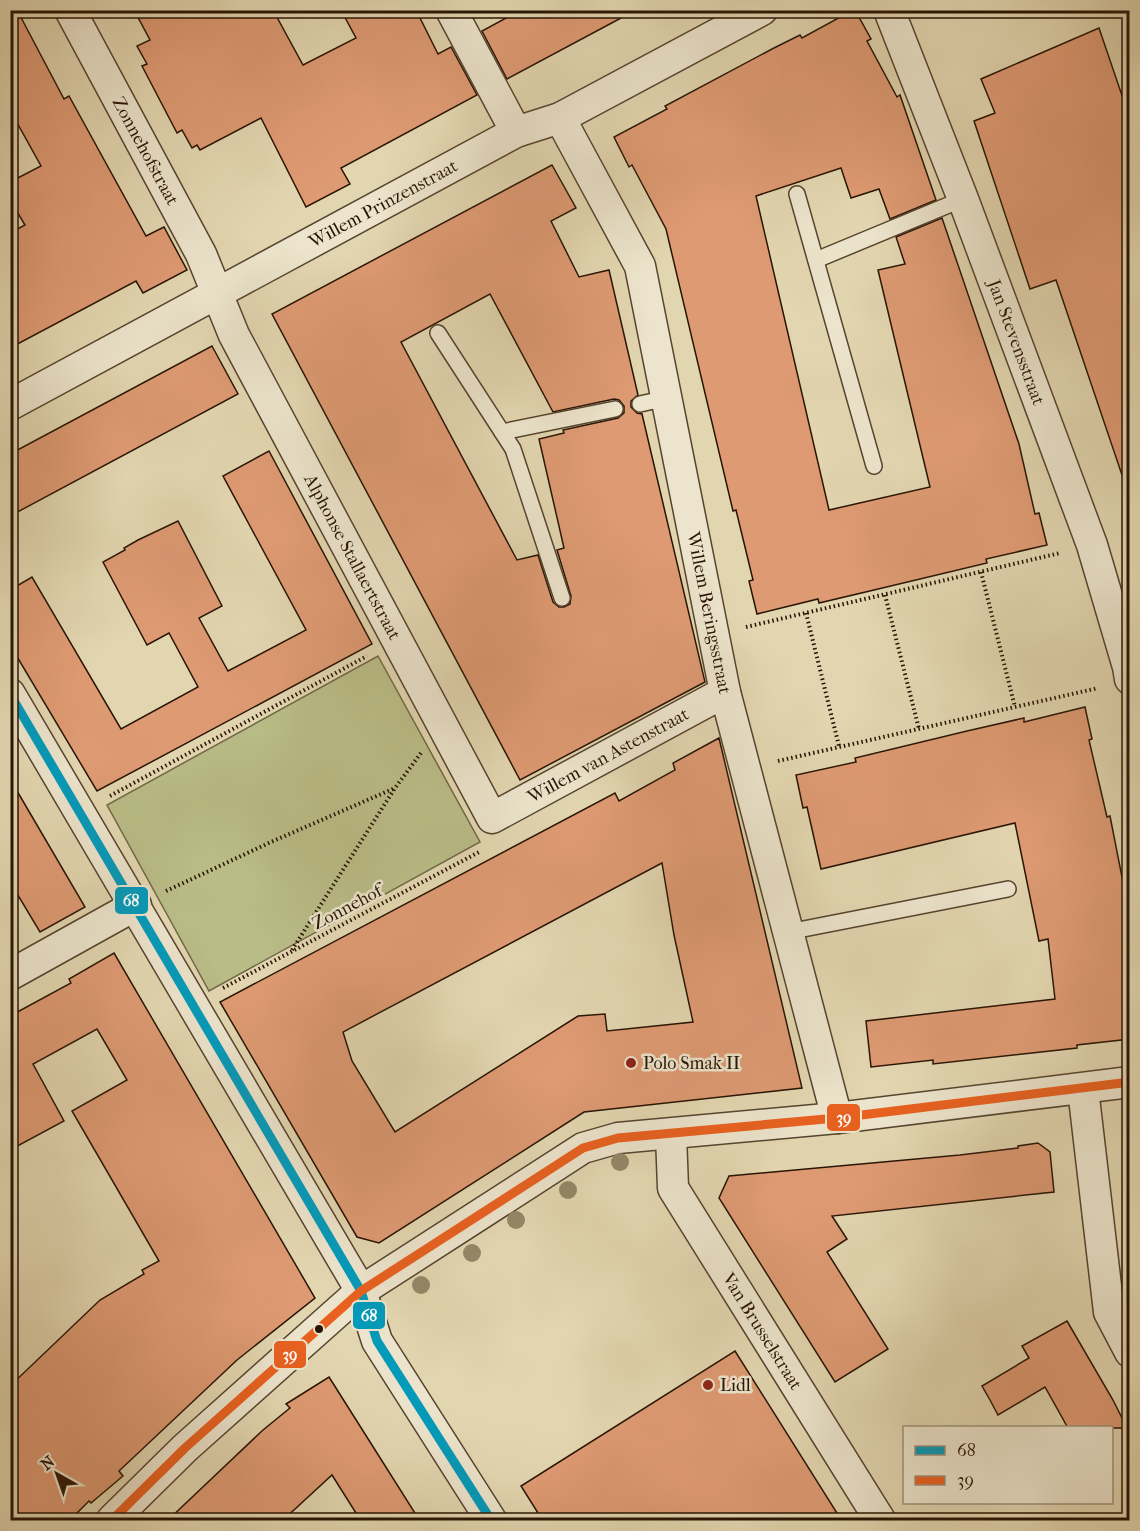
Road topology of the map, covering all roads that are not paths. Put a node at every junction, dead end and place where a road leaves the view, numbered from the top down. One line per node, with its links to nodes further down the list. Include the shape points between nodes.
1 (69, 10): 10 (street, Zonnehofstraat, via 201,254)
2 (451, 10): 6 (street)
3 (762, 10): 5 (street, Willem Prinzenstraat)
4 (890, 10): 8 (street, Jan Stevensstraat)
5 (560, 118): 6 (street, Willem Prinzenstraat); 18 (street, Willem Beringsstraat, via 640,266 653,401 714,635)
6 (516, 132): 10 (street, Willem Prinzenstraat)
7 (797, 194): 9 (lane)
8 (963, 199): 9 (lane); 17 (street, Jan Stevensstraat, via 1092,545 1128,667)
9 (816, 260): 15 (lane)
10 (217, 295): 12 (street, Willem Prinzenstraat); 20 (street, Alphonse Stallaertstraat, via 234,335)
11 (438, 333): 14 (lane)
12 (10, 405)
13 (615, 409): 14 (lane)
14 (502, 432): 16 (lane, via 513,449)
15 (874, 466)
16 (562, 598)
17 (1118, 683)
18 (725, 692): 20 (street, Willem van Astenstraat); 23 (street, Willem Beringsstraat)
19 (10, 694): 22 (street)
20 (492, 818)
21 (1008, 889): 23 (lane)
22 (136, 905): 24 (street); 29 (street)
23 (788, 932): 27 (street, Willem Beringsstraat)
24 (10, 975)
25 (1130, 1082): 26 (street)
26 (1083, 1089): 27 (street); 30 (street, via 1109,1312)
27 (837, 1118): 28 (street)
28 (671, 1135): 29 (street, via 618,1138 583,1148); 33 (street, Van Brusselstraat, via 673,1188)
29 (361, 1291): 31 (street, via 185,1448); 32 (street, via 376,1341)
30 (1130, 1352)
31 (112, 1521)
32 (491, 1521)
33 (880, 1521)

